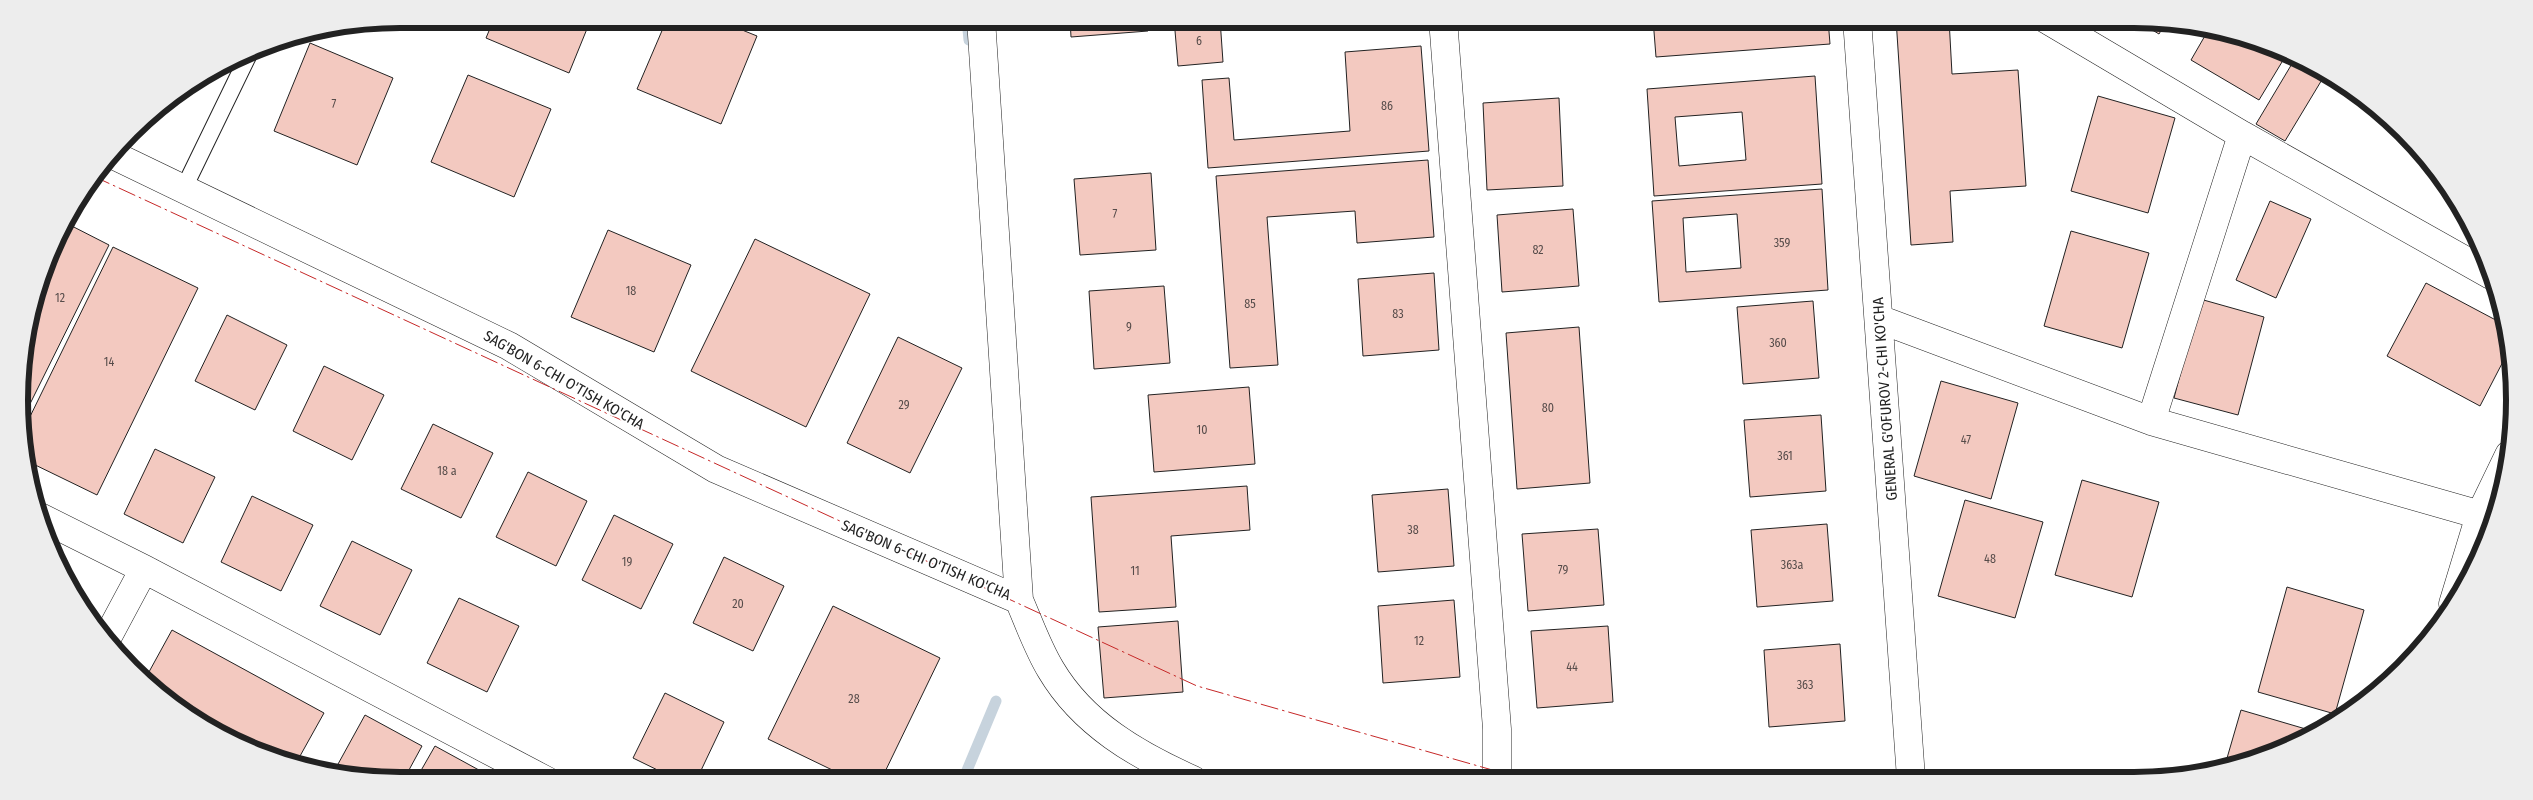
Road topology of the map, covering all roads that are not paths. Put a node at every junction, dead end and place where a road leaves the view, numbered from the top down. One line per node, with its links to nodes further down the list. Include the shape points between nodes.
1 (982, 28): 17 (street)
2 (1444, 28): 21 (street, via 1497,729)
3 (1858, 28): 10 (street, GENERAL G'OFUROV 2-CHI KO'CHA)
4 (2061, 28): 6 (street)
5 (246, 61): 8 (lane)
6 (2242, 135): 9 (street); 11 (street)
7 (117, 157): 8 (street, SAG'BON 6-CHI O'TISH KO'CHA)
8 (184, 188): 17 (street, SAG'BON 6-CHI O'TISH KO'CHA, via 509,346 716,469)
9 (2482, 269)
10 (1879, 319): 11 (street); 22 (street, GENERAL G'OFUROV 2-CHI KO'CHA)
11 (2151, 421): 13 (street)
12 (2493, 496): 13 (street)
13 (2485, 517): 15 (street)
14 (47, 521): 16 (street)
15 (2469, 561)
16 (144, 569): 18 (street); 19 (street)
17 (1019, 600): 20 (street, via 1051,670 1083,713 1120,743)
18 (109, 634)
19 (529, 772)
20 (1177, 772)
21 (1497, 772)
22 (1912, 772)

